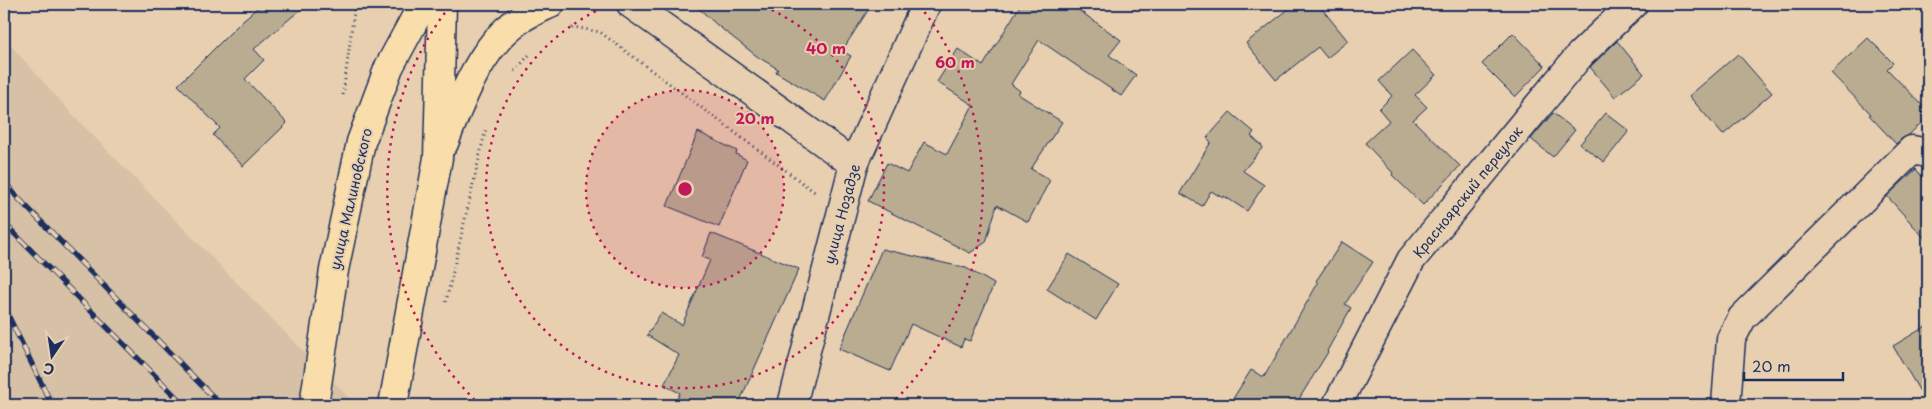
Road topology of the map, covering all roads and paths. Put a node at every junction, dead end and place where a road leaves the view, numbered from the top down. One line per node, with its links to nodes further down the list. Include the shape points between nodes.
1 (422, 4): 16 (highway, улица Малиновского, via 389,67 361,142 334,270)
2 (442, 4): 12 (highway)
3 (550, 4): 12 (highway, via 518,20 492,45 463,95)
4 (631, 4): 13 (street)
5 (926, 4): 13 (street, улица Нозадзе)
6 (1633, 4): 19 (street, Красноярский переулок, via 1580,55 1411,260)
7 (566, 31): 14 (path, via 574,27 600,32 813,192)
8 (534, 50): 9 (path)
9 (510, 77)
10 (486, 126): 15 (path)
11 (1928, 153): 20 (street, via 1912,150 1742,318 1732,339)
12 (438, 158): 17 (highway)
13 (854, 164): 14 (street, улица Нозадзе)
14 (845, 199): 18 (street, улица Нозадзе)
15 (444, 309)
16 (314, 405)
17 (393, 405)
18 (792, 405)
19 (1337, 405)
20 (1726, 405)

